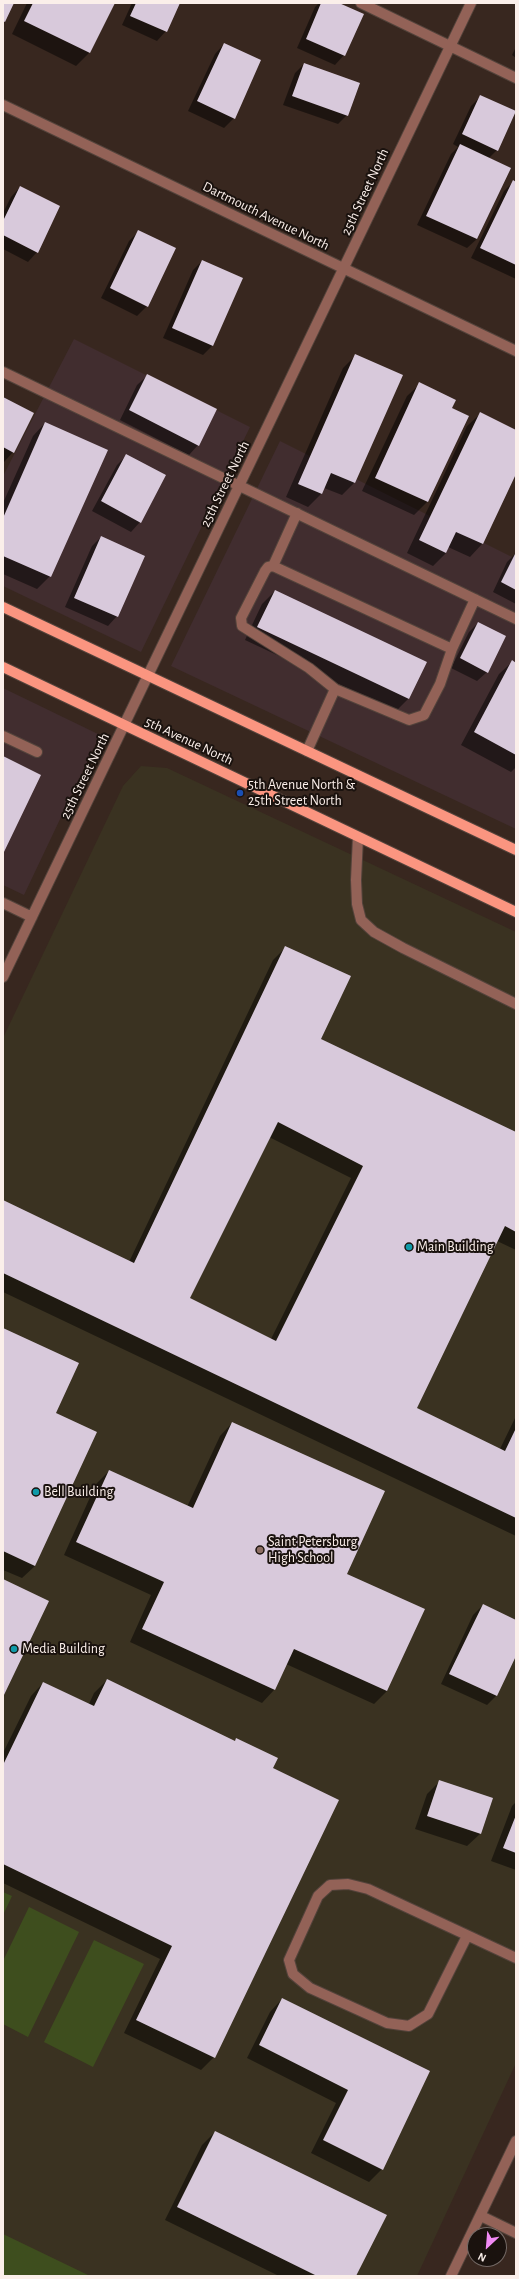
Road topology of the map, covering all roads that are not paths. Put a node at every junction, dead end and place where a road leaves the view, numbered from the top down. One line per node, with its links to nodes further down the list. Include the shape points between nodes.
1 (361, 3): 3 (street)
2 (471, 3): 3 (street, 25th Street North)
3 (450, 46): 4 (street); 6 (street, 25th Street North)
4 (516, 78)
5 (3, 105): 6 (street, Dartmouth Avenue North)
6 (344, 269): 7 (street, Dartmouth Avenue North); 9 (street, 25th Street North)
7 (516, 351)
8 (3, 372): 9 (street)
9 (240, 485): 10 (street); 17 (street, 25th Street North)
10 (297, 513): 11 (street); 12 (street)
11 (273, 566): 15 (street); 18 (street, via 265,571 242,618 242,626 309,668)
12 (475, 599): 14 (street); 15 (street)
13 (3, 607): 17 (main road)
14 (516, 619)
15 (452, 649): 18 (street, via 440,684 424,715 409,720)
16 (4, 669): 19 (main road, 5th Avenue North)
17 (149, 676): 19 (street, 25th Street North); 21 (main road)
18 (335, 689): 21 (street)
19 (125, 726): 23 (main road, 5th Avenue North); 27 (street, 25th Street North)
20 (3, 736): 22 (street)
21 (307, 751): 24 (main road)
22 (37, 752)
23 (358, 837): 26 (main road, 5th Avenue North); 29 (street, via 356,896 362,920 374,932 403,948)
24 (516, 850)
25 (3, 903): 27 (street)
26 (516, 912)
27 (32, 917): 28 (street, 25th Street North)
28 (3, 977)
29 (516, 1004)
30 (467, 1936): 30 (street, via 368,1888 348,1884 330,1885 318,1896 289,1960 293,1974 310,1988 387,2023 409,2026 428,2014); 31 (street)
31 (516, 1958)
32 (516, 2141): 33 (street)
33 (481, 2216): 34 (street); 35 (street)
34 (516, 2233)
35 (451, 2276)

